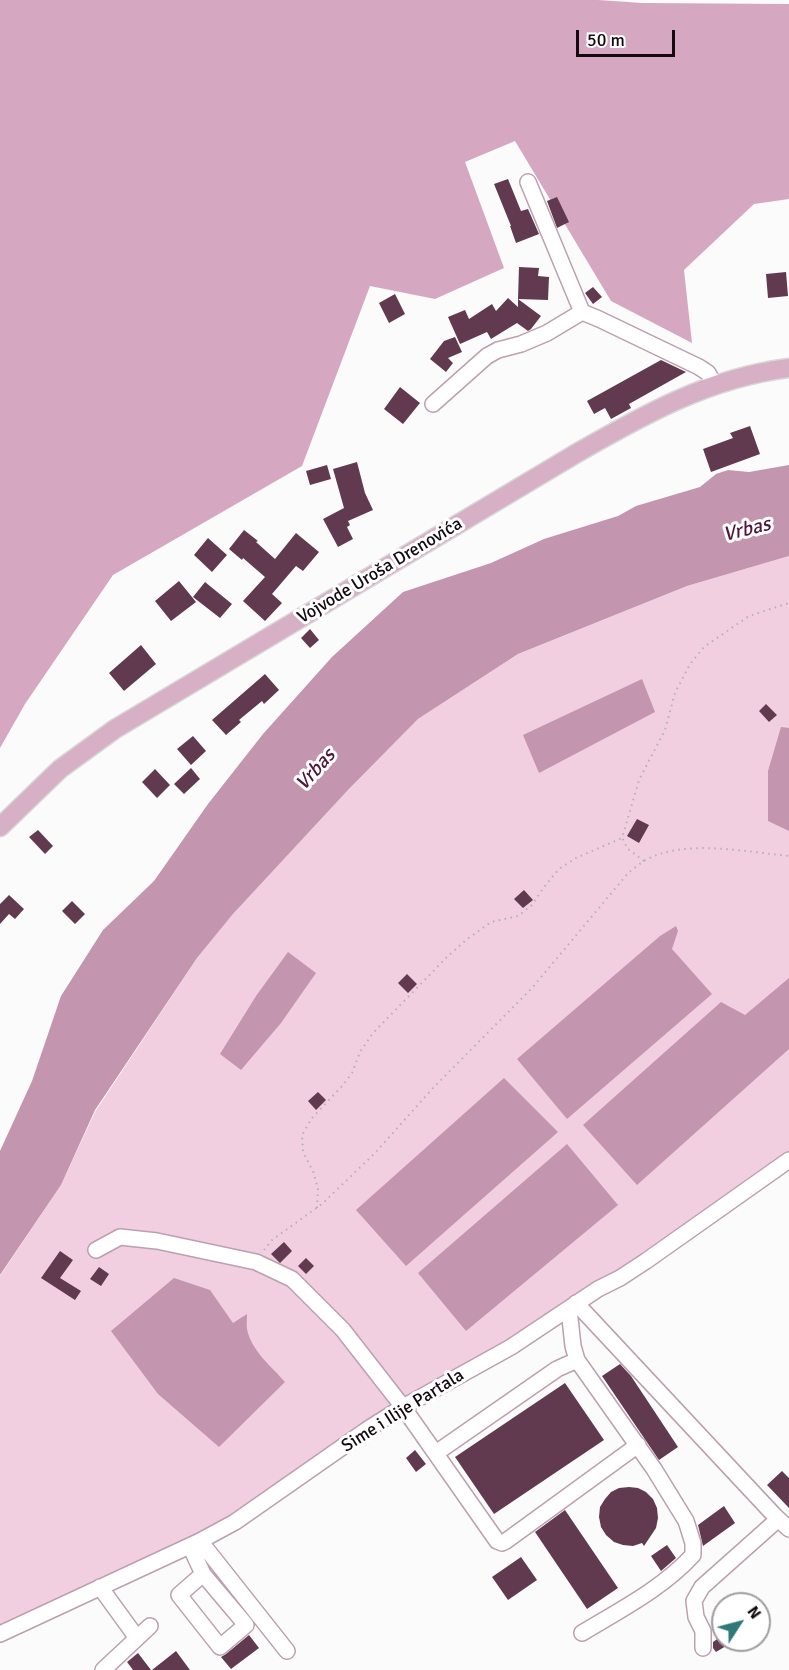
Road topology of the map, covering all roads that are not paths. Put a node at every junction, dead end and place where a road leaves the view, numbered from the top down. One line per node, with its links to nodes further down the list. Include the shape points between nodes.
1 (528, 182): 2 (street)
2 (582, 312): 4 (street, via 699,367); 5 (street, via 547,333 487,356)
3 (789, 368): 4 (main road, Vojvode Uroša Drenovića)
4 (714, 384): 6 (main road, Vojvode Uroša Drenovića, via 664,405 577,453 135,716 73,759)
5 (433, 404)
6 (0, 826)
7 (789, 1160): 9 (street, Sime i Ilije Partala, via 646,1261)
8 (96, 1250): 11 (street, via 120,1237 158,1241 256,1262 292,1279 343,1330)
9 (573, 1306): 10 (street); 11 (street, Sime i Ilije Partala, via 511,1347); 14 (street)
10 (577, 1360): 12 (street); 13 (street, via 548,1375)
11 (403, 1407): 13 (street); 16 (street, Sime i Ilije Partala, via 235,1522)
12 (638, 1445): 13 (street, via 502,1543 492,1535); 20 (street, via 686,1521 693,1556 678,1571)
13 (436, 1453)
14 (775, 1515): 15 (street); 23 (street, via 775,1522 702,1587 694,1601 703,1631)
15 (789, 1529)
16 (195, 1544): 17 (street); 18 (street, Sime i Ilije Partala); 24 (street)
17 (203, 1574): 17 (street, via 246,1625 220,1647 179,1595)
18 (100, 1587): 21 (street, Sime i Ilije Partala); 22 (street)
19 (150, 1626): 22 (street)
20 (582, 1633)
21 (0, 1634)
22 (137, 1638): 25 (street)
23 (703, 1648)
24 (287, 1651)
25 (103, 1670)

